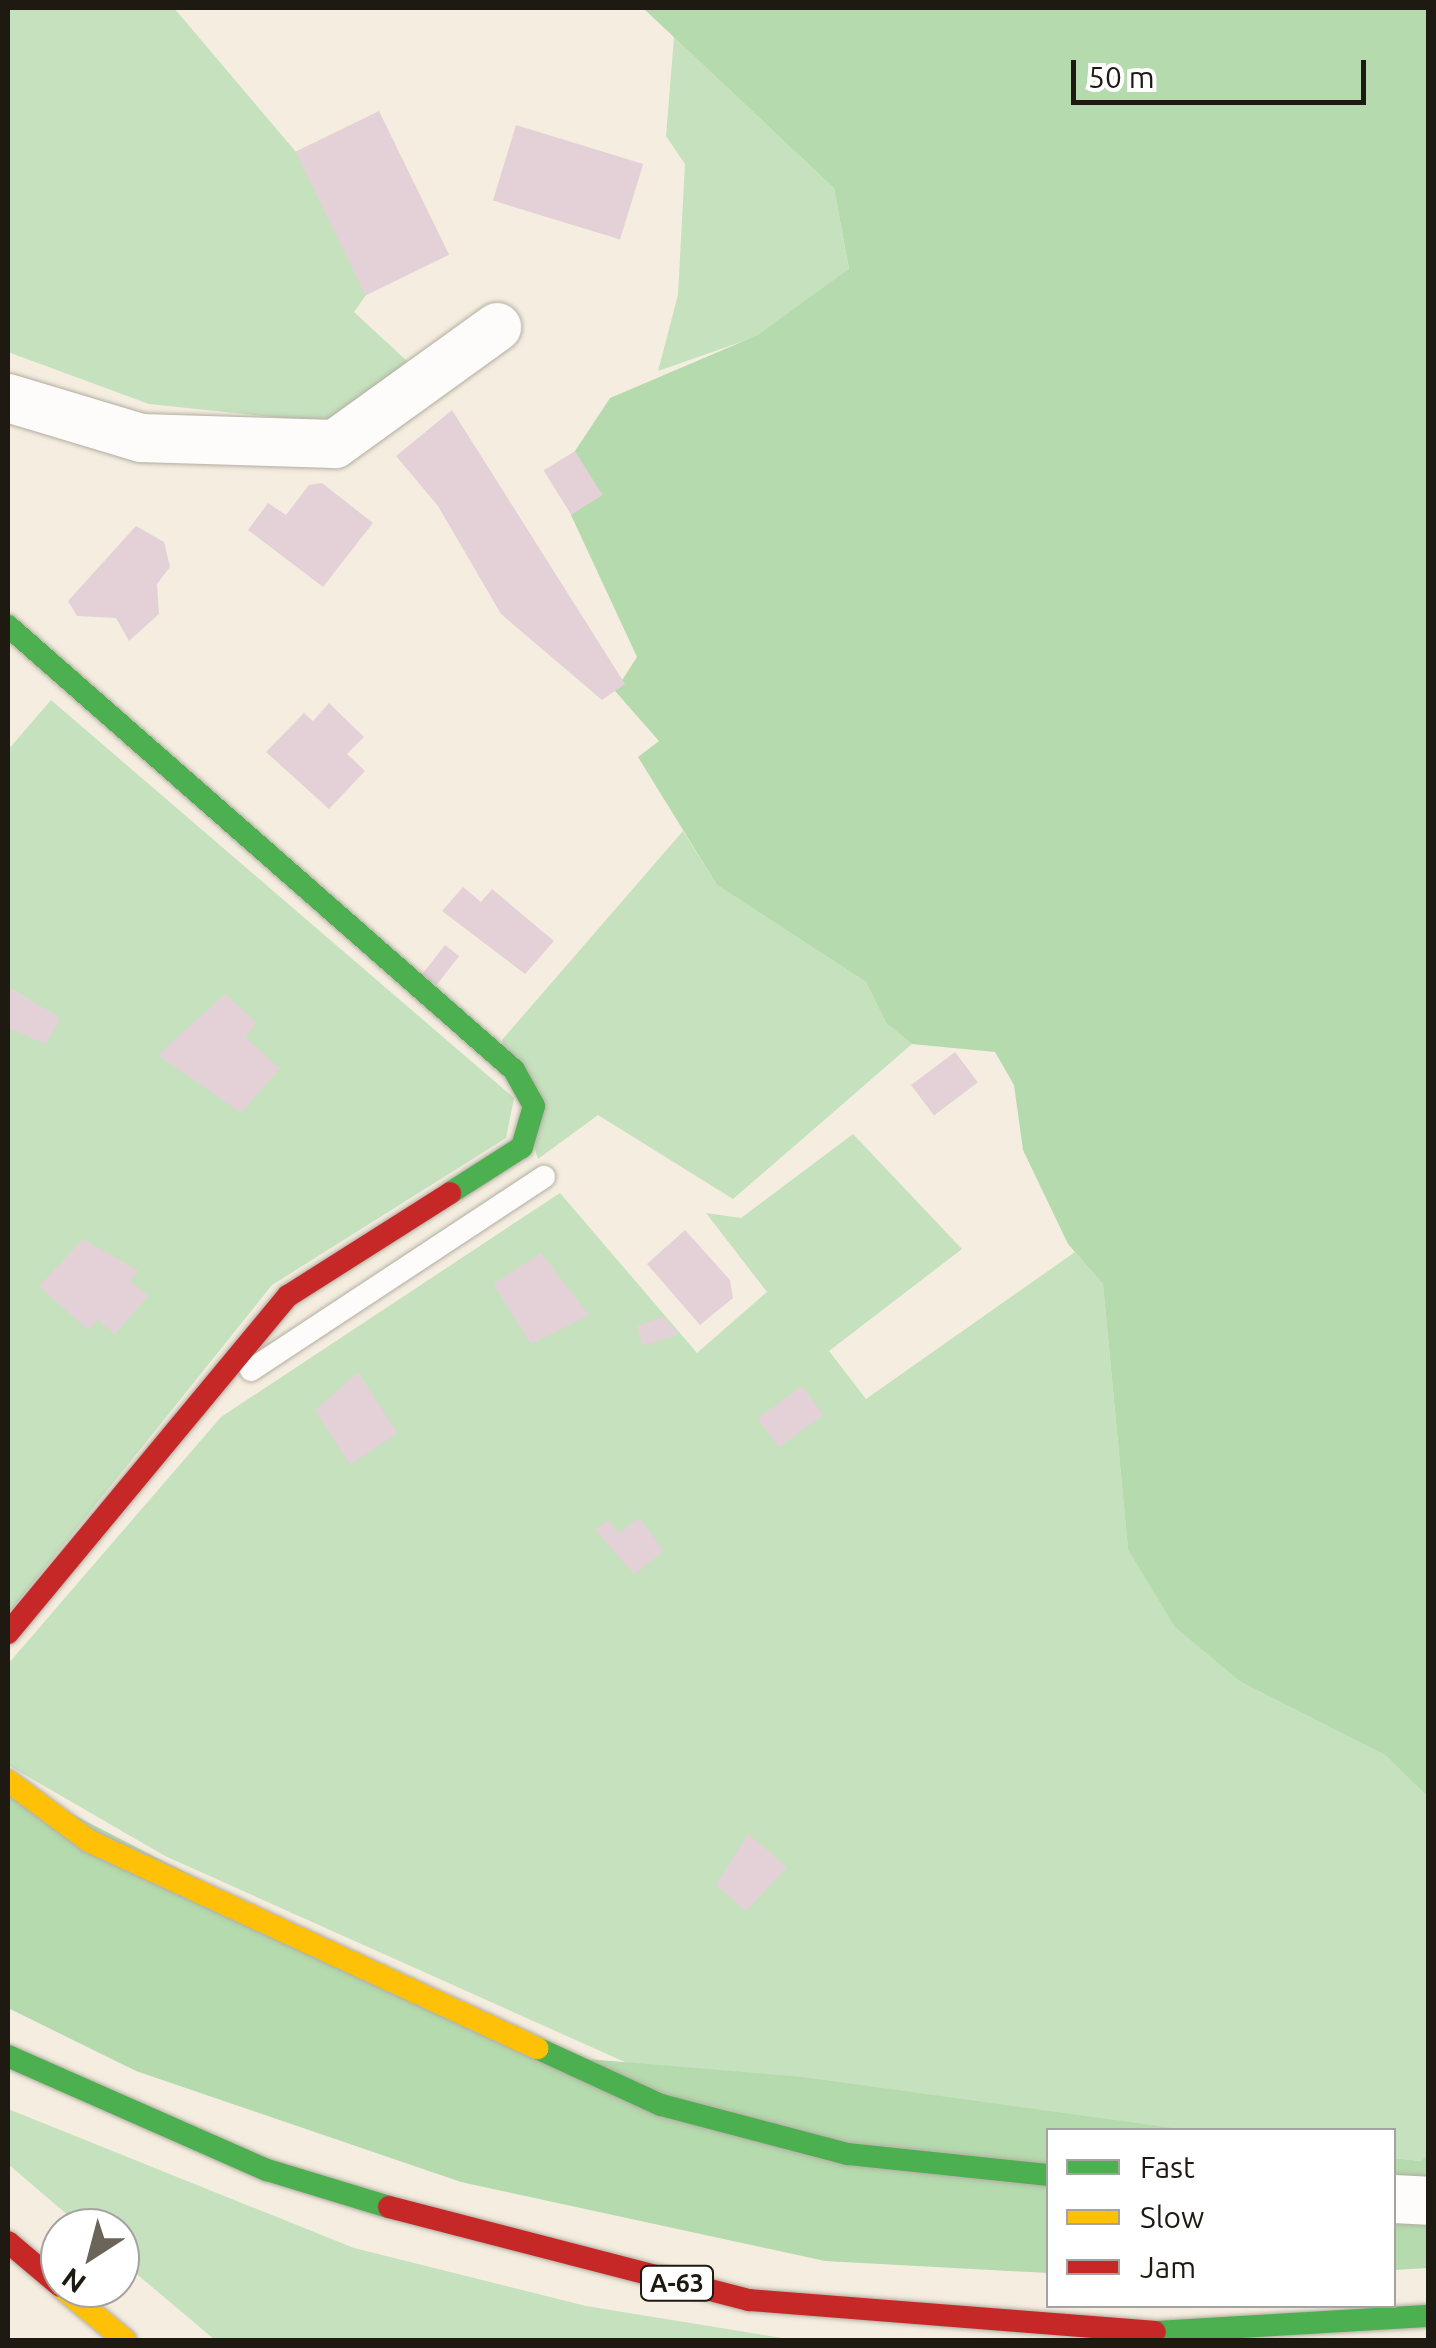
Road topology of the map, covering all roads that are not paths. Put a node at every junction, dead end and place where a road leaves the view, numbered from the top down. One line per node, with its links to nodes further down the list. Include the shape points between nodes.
1 (496, 327): 2 (street, via 335,444 141,438)
2 (8, 398)
3 (8, 626): 5 (main road, via 514,1070 534,1106 522,1147 288,1296)
4 (544, 1177): 5 (lane)
5 (203, 1402): 6 (main road)
6 (8, 1633)
7 (8, 1781): 9 (main road, via 89,1840 662,2105 848,2154)
8 (8, 2056): 15 (main road, A-63, via 351,2198 750,2300 1068,2330 1219,2332)
9 (1046, 2175)
10 (1396, 2199): 11 (street)
11 (1428, 2201)
12 (8, 2242): 13 (main road)
13 (40, 2269)
14 (86, 2308): 16 (main road)
15 (1428, 2316)
16 (125, 2340)

